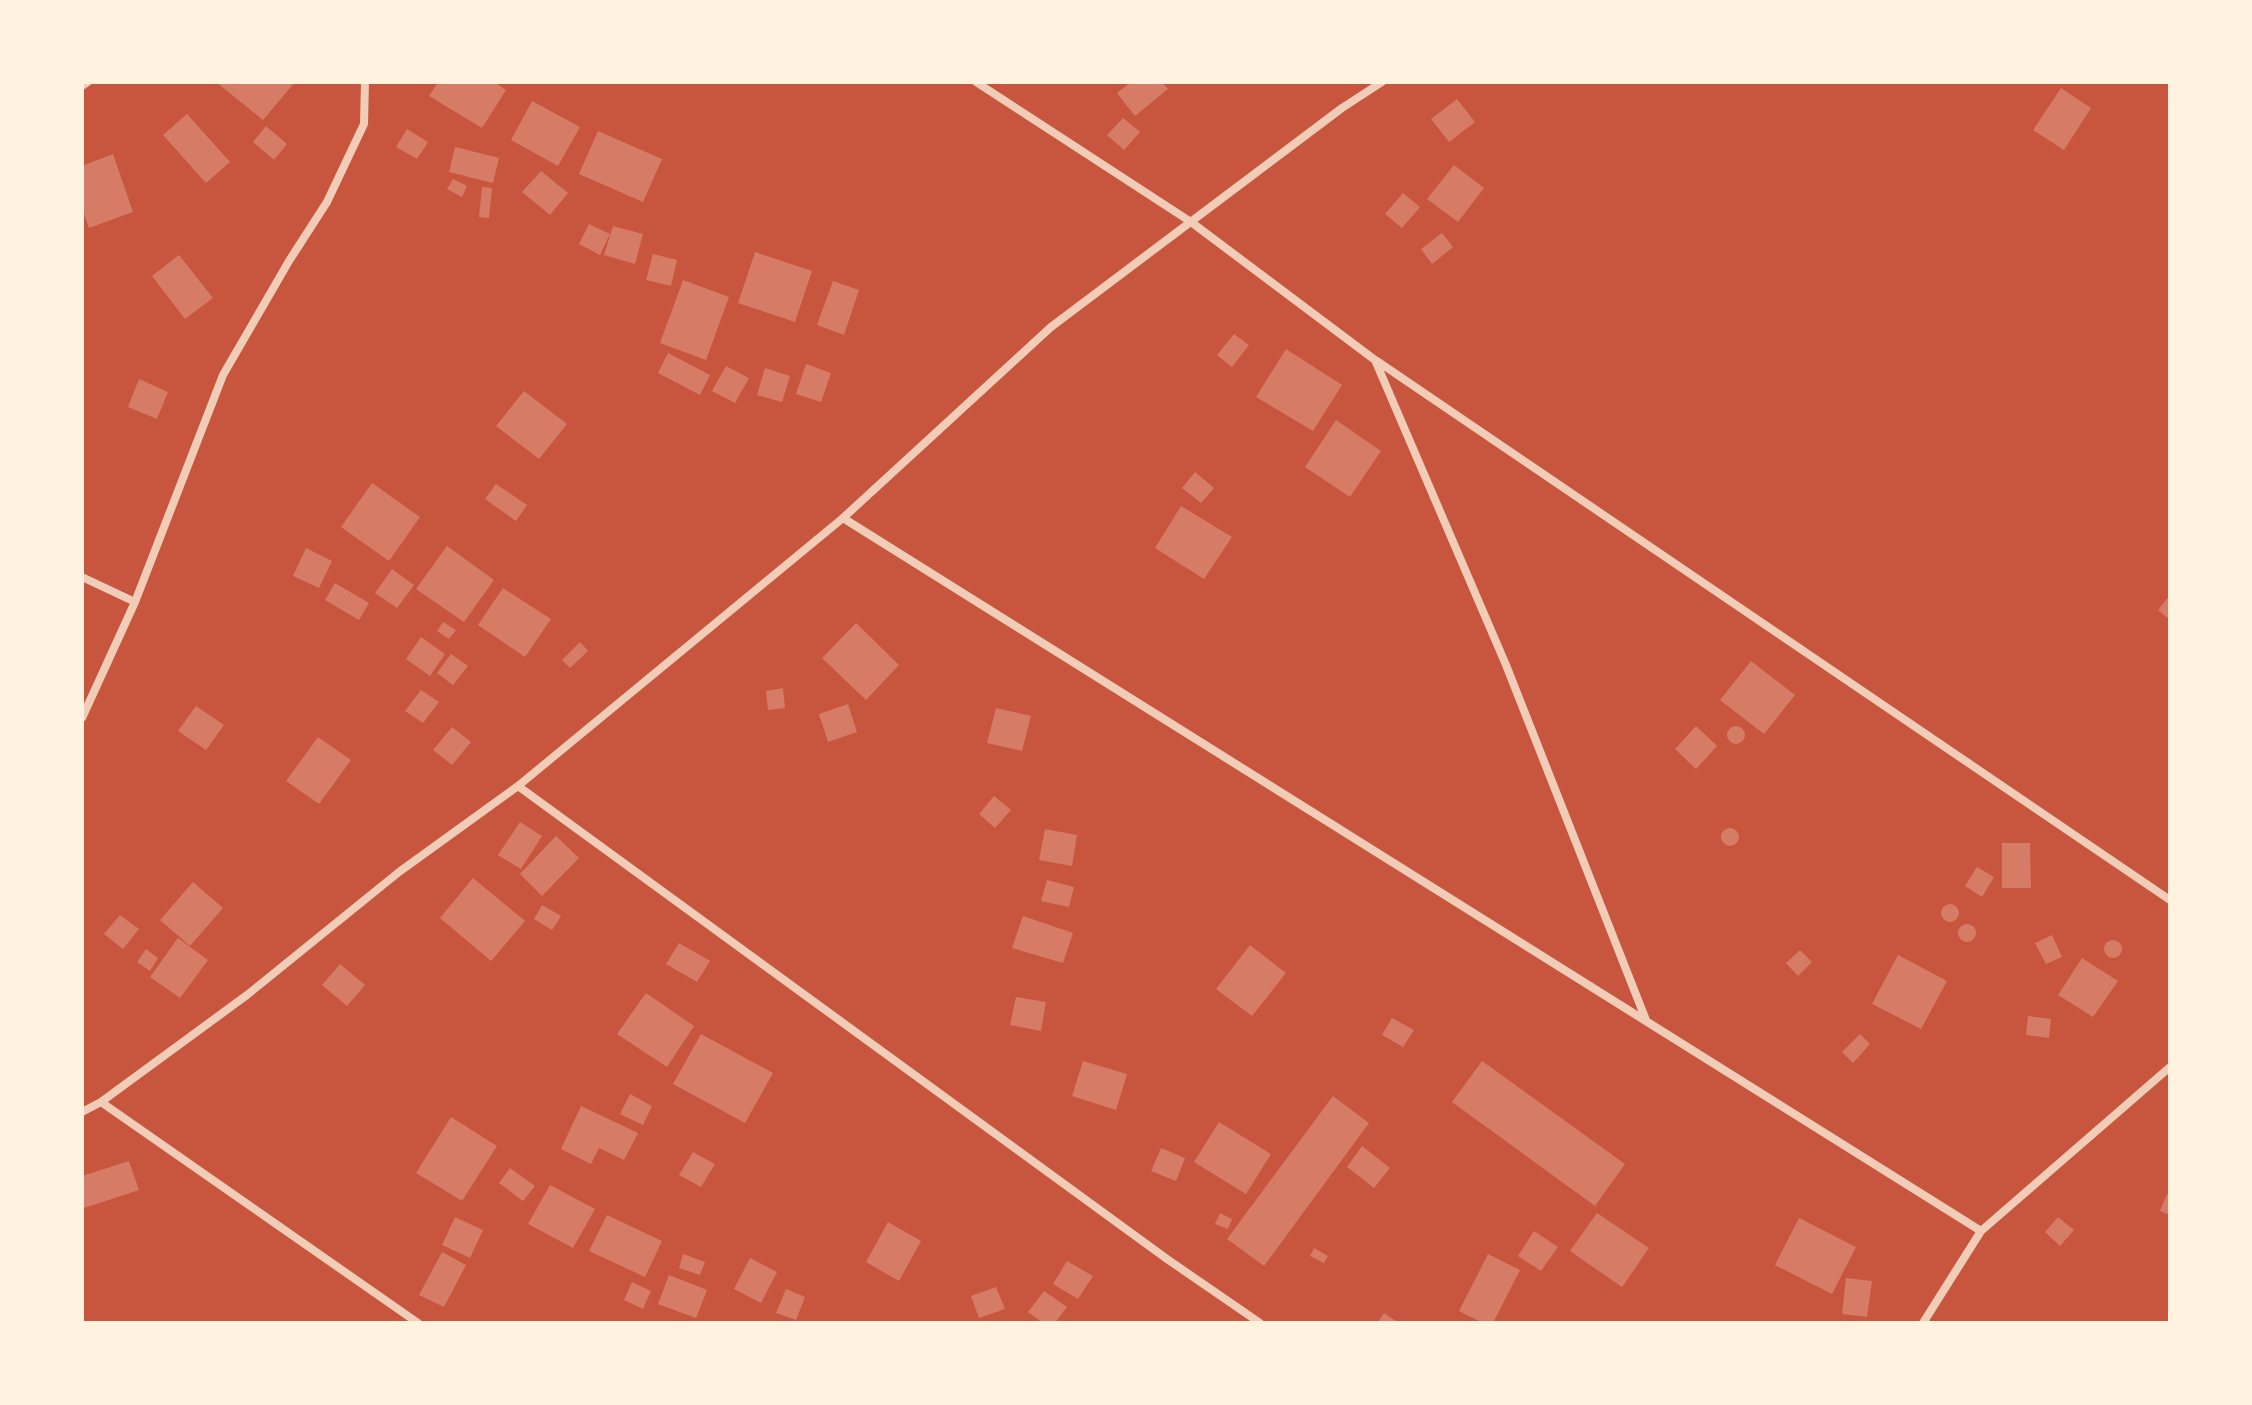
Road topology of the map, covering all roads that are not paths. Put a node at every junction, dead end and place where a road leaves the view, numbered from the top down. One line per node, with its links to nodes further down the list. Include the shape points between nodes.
1 (88, 82): 5 (street)
2 (365, 82): 10 (street, via 364,124 327,202 223,375)
3 (976, 82): 6 (street)
4 (1382, 82): 6 (street)
5 (82, 86)
6 (1191, 222): 7 (street); 8 (street, via 1051,327)
7 (1375, 360): 13 (street); 14 (street, via 1506,665)
8 (843, 518): 12 (street); 14 (street)
9 (82, 577): 10 (street)
10 (135, 602): 11 (street)
11 (82, 718)
12 (518, 786): 16 (street); 20 (street)
13 (2170, 900)
14 (1647, 1021): 18 (street)
15 (2170, 1067): 18 (street)
16 (101, 1102): 17 (street); 19 (street)
17 (82, 1112)
18 (1981, 1231): 21 (street)
19 (418, 1323)
20 (1260, 1323)
21 (1923, 1323)

